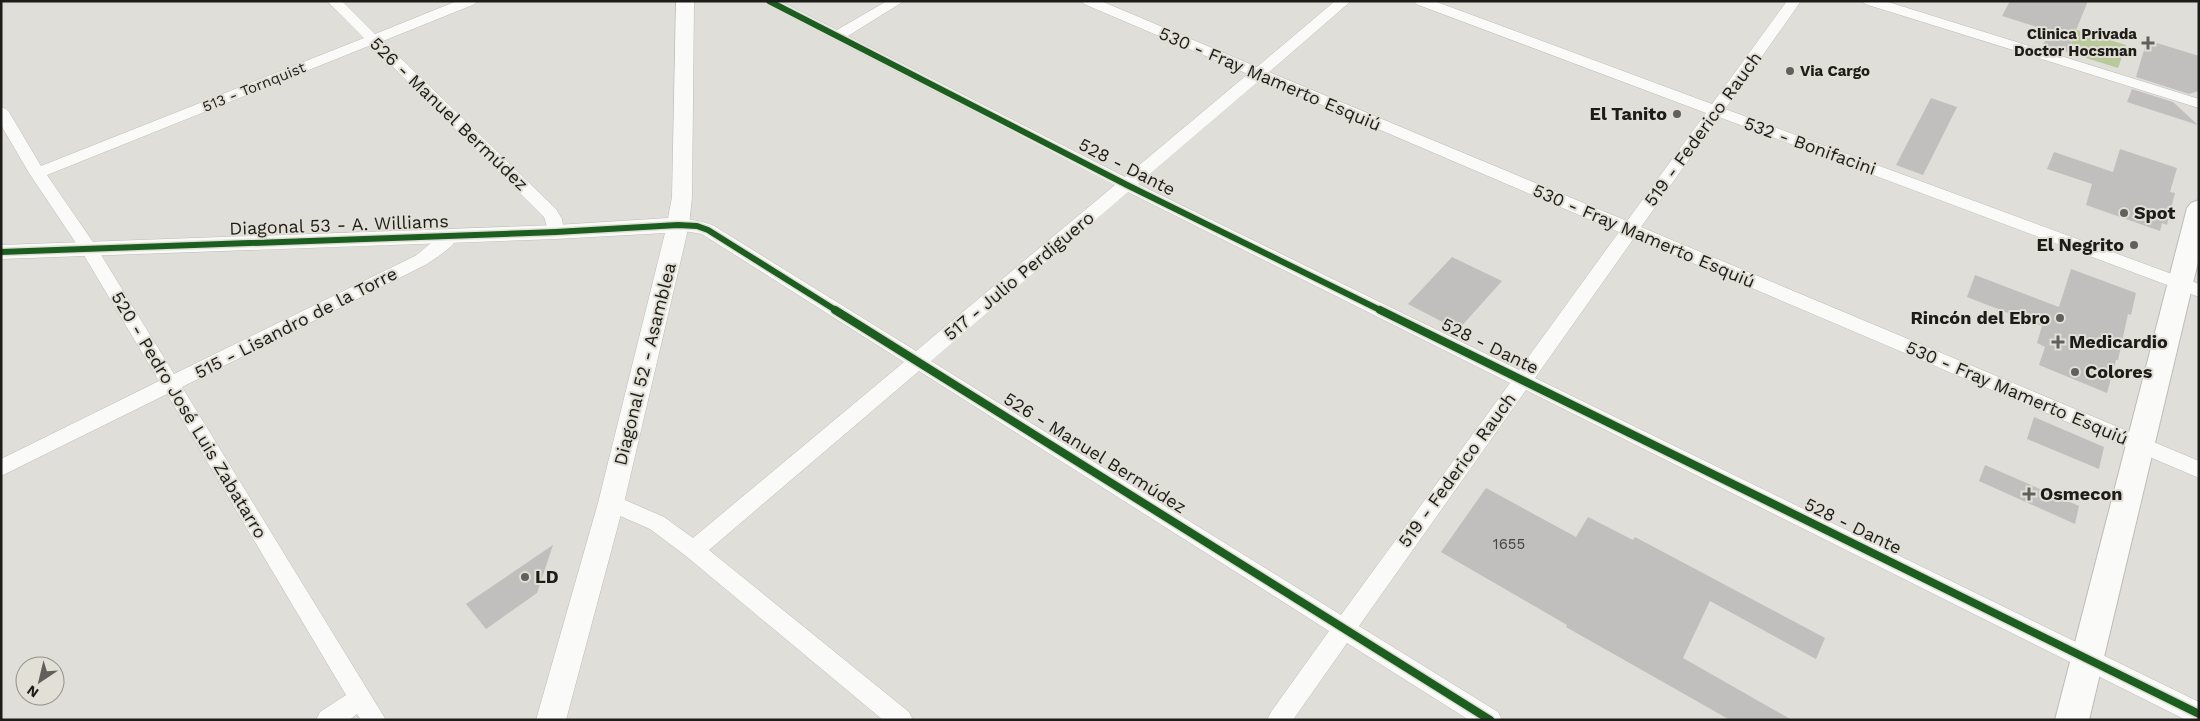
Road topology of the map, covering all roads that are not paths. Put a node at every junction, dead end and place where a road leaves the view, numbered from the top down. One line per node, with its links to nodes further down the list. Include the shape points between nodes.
1 (334, 1): 12 (street, 526 - Manuel Bermúdez)
2 (470, 1): 12 (street, 513 - Tornquist)
3 (685, 1): 20 (street, Diagonal 52 - Asamblea, via 682,197)
4 (769, 1): 11 (street, 528 - Dante)
5 (897, 1): 11 (street)
6 (1089, 1): 13 (street, 530 - Fray Mamerto Esquiú)
7 (1344, 1): 13 (street, 517 - Julio Perdiguero)
8 (1421, 1): 15 (street, 532 - Bonifacini)
9 (1794, 1): 15 (street, 519 - Federico Rauch)
10 (1870, 1): 14 (street)
11 (838, 36): 18 (street, 528 - Dante)
12 (373, 40): 17 (street, 513 - Tornquist); 22 (street, 526 - Manuel Bermúdez, via 550,213)
13 (1258, 74): 18 (street, 517 - Julio Perdiguero); 21 (street, 530 - Fray Mamerto Esquiú)
14 (2199, 104)
15 (1716, 111): 21 (street, 519 - Federico Rauch); 26 (street, 532 - Bonifacini)
16 (1, 112): 17 (street, 520 - Pedro José Luis Zabatarro)
17 (37, 173): 24 (street, 520 - Pedro José Luis Zabatarro)
18 (1127, 184): 27 (street, 517 - Julio Perdiguero); 28 (street, 528 - Dante)
19 (2199, 208): 26 (main road)
20 (678, 225): 22 (street, Diagonal 53 - A. Williams); 27 (street, 526 - Manuel Bermúdez, via 708,230); 33 (street, Diagonal 52 - Asamblea)
21 (1630, 230): 28 (street, 519 - Federico Rauch); 30 (street, 530 - Fray Mamerto Esquiú)
22 (556, 232): 23 (street, Diagonal 53 - A. Williams)
23 (451, 236): 24 (street, Diagonal 53 - A. Williams); 29 (street, 515 - Lisandro de la Torre, via 422,260)
24 (89, 249): 25 (street, Diagonal 53 - A. Williams); 29 (street, 520 - Pedro José Luis Zabatarro)
25 (1, 252)
26 (2189, 287): 30 (main road)
27 (919, 361): 34 (street, 517 - Julio Perdiguero); 35 (street, 526 - Manuel Bermúdez)
28 (1522, 379): 35 (street, 519 - Federico Rauch); 36 (street, 528 - Dante)
29 (171, 386): 31 (street, 515 - Lisandro de la Torre); 37 (street, 520 - Pedro José Luis Zabatarro)
30 (2142, 445): 32 (street, 530 - Fray Mamerto Esquiú); 36 (main road)
31 (1, 468)
32 (2199, 470)
33 (611, 503): 34 (street, via 657,523); 41 (street, Diagonal 52 - Asamblea)
34 (694, 550): 42 (street)
35 (1345, 628): 43 (street, 519 - Federico Rauch); 44 (street, 526 - Manuel Bermúdez)
36 (2088, 659): 38 (street, 528 - Dante); 45 (main road)
37 (361, 698): 39 (street); 40 (street, 520 - Pedro José Luis Zabatarro)
38 (2199, 714)
39 (328, 720)
40 (374, 720)
41 (551, 720)
42 (900, 720)
43 (1279, 720)
44 (1490, 720)
45 (2072, 720)

